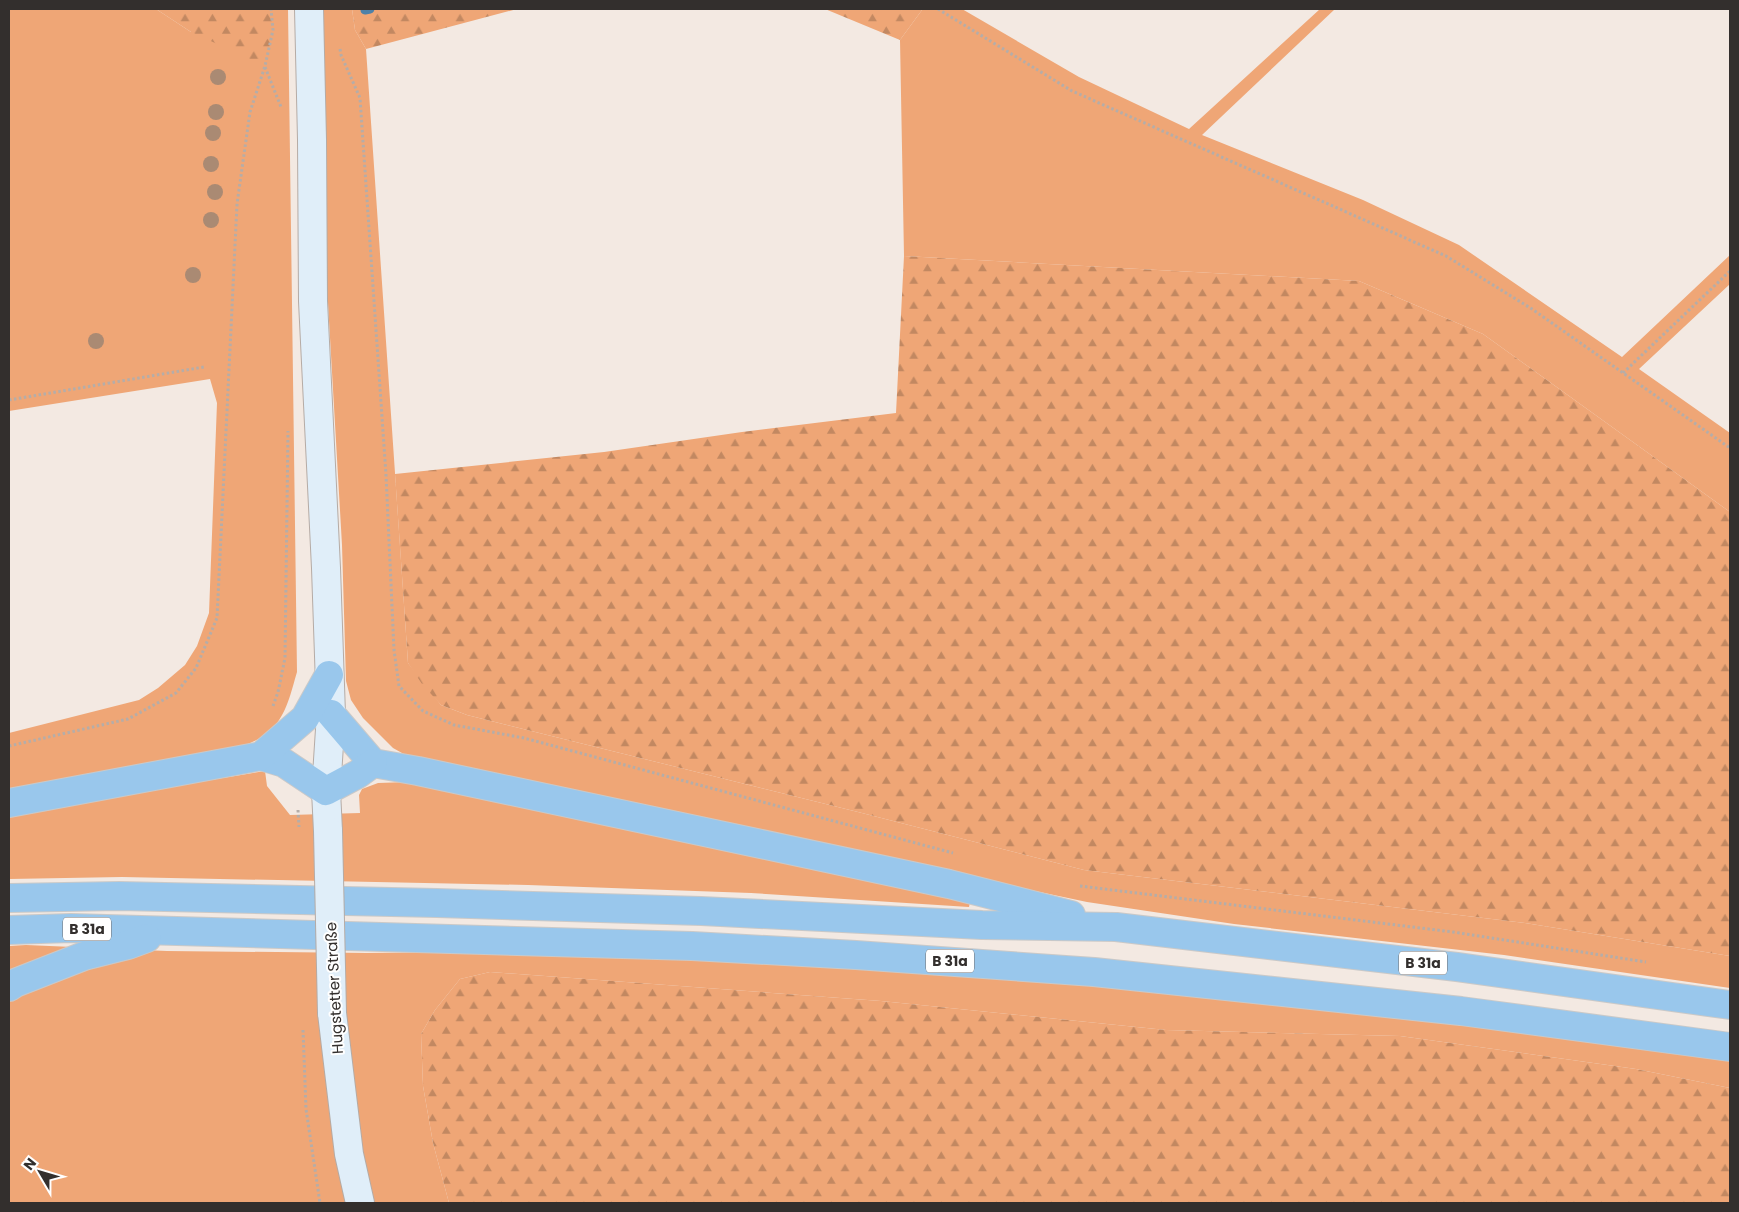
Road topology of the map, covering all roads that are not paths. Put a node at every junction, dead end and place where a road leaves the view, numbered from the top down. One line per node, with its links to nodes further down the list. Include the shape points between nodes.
1 (309, 9): 2 (main road, Hugstetter Straße, via 313,300)
2 (329, 675): 3 (main road, Hugstetter Straße); 4 (highway, via 305,718)
3 (331, 714): 5 (highway); 7 (main road, Hugstetter Straße)
4 (270, 748): 6 (highway); 7 (highway)
5 (373, 763): 7 (highway, via 358,774); 9 (highway, via 949,884)
6 (9, 803)
7 (327, 812): 15 (main road, Hugstetter Straße, bridge, via 332,1013 349,1154)
8 (9, 898): 9 (highway, B 31a, via 119,896 437,903 701,911 982,925)
9 (1116, 927): 13 (highway, B 31a, via 1457,967)
10 (9, 930): 11 (highway, B 31a, via 71,928)
11 (165, 932): 12 (highway, via 84,956); 14 (highway, B 31a, via 692,946 965,962 1094,972 1461,1011)
12 (9, 987)
13 (1730, 1005)
14 (1730, 1047)
15 (360, 1203)

